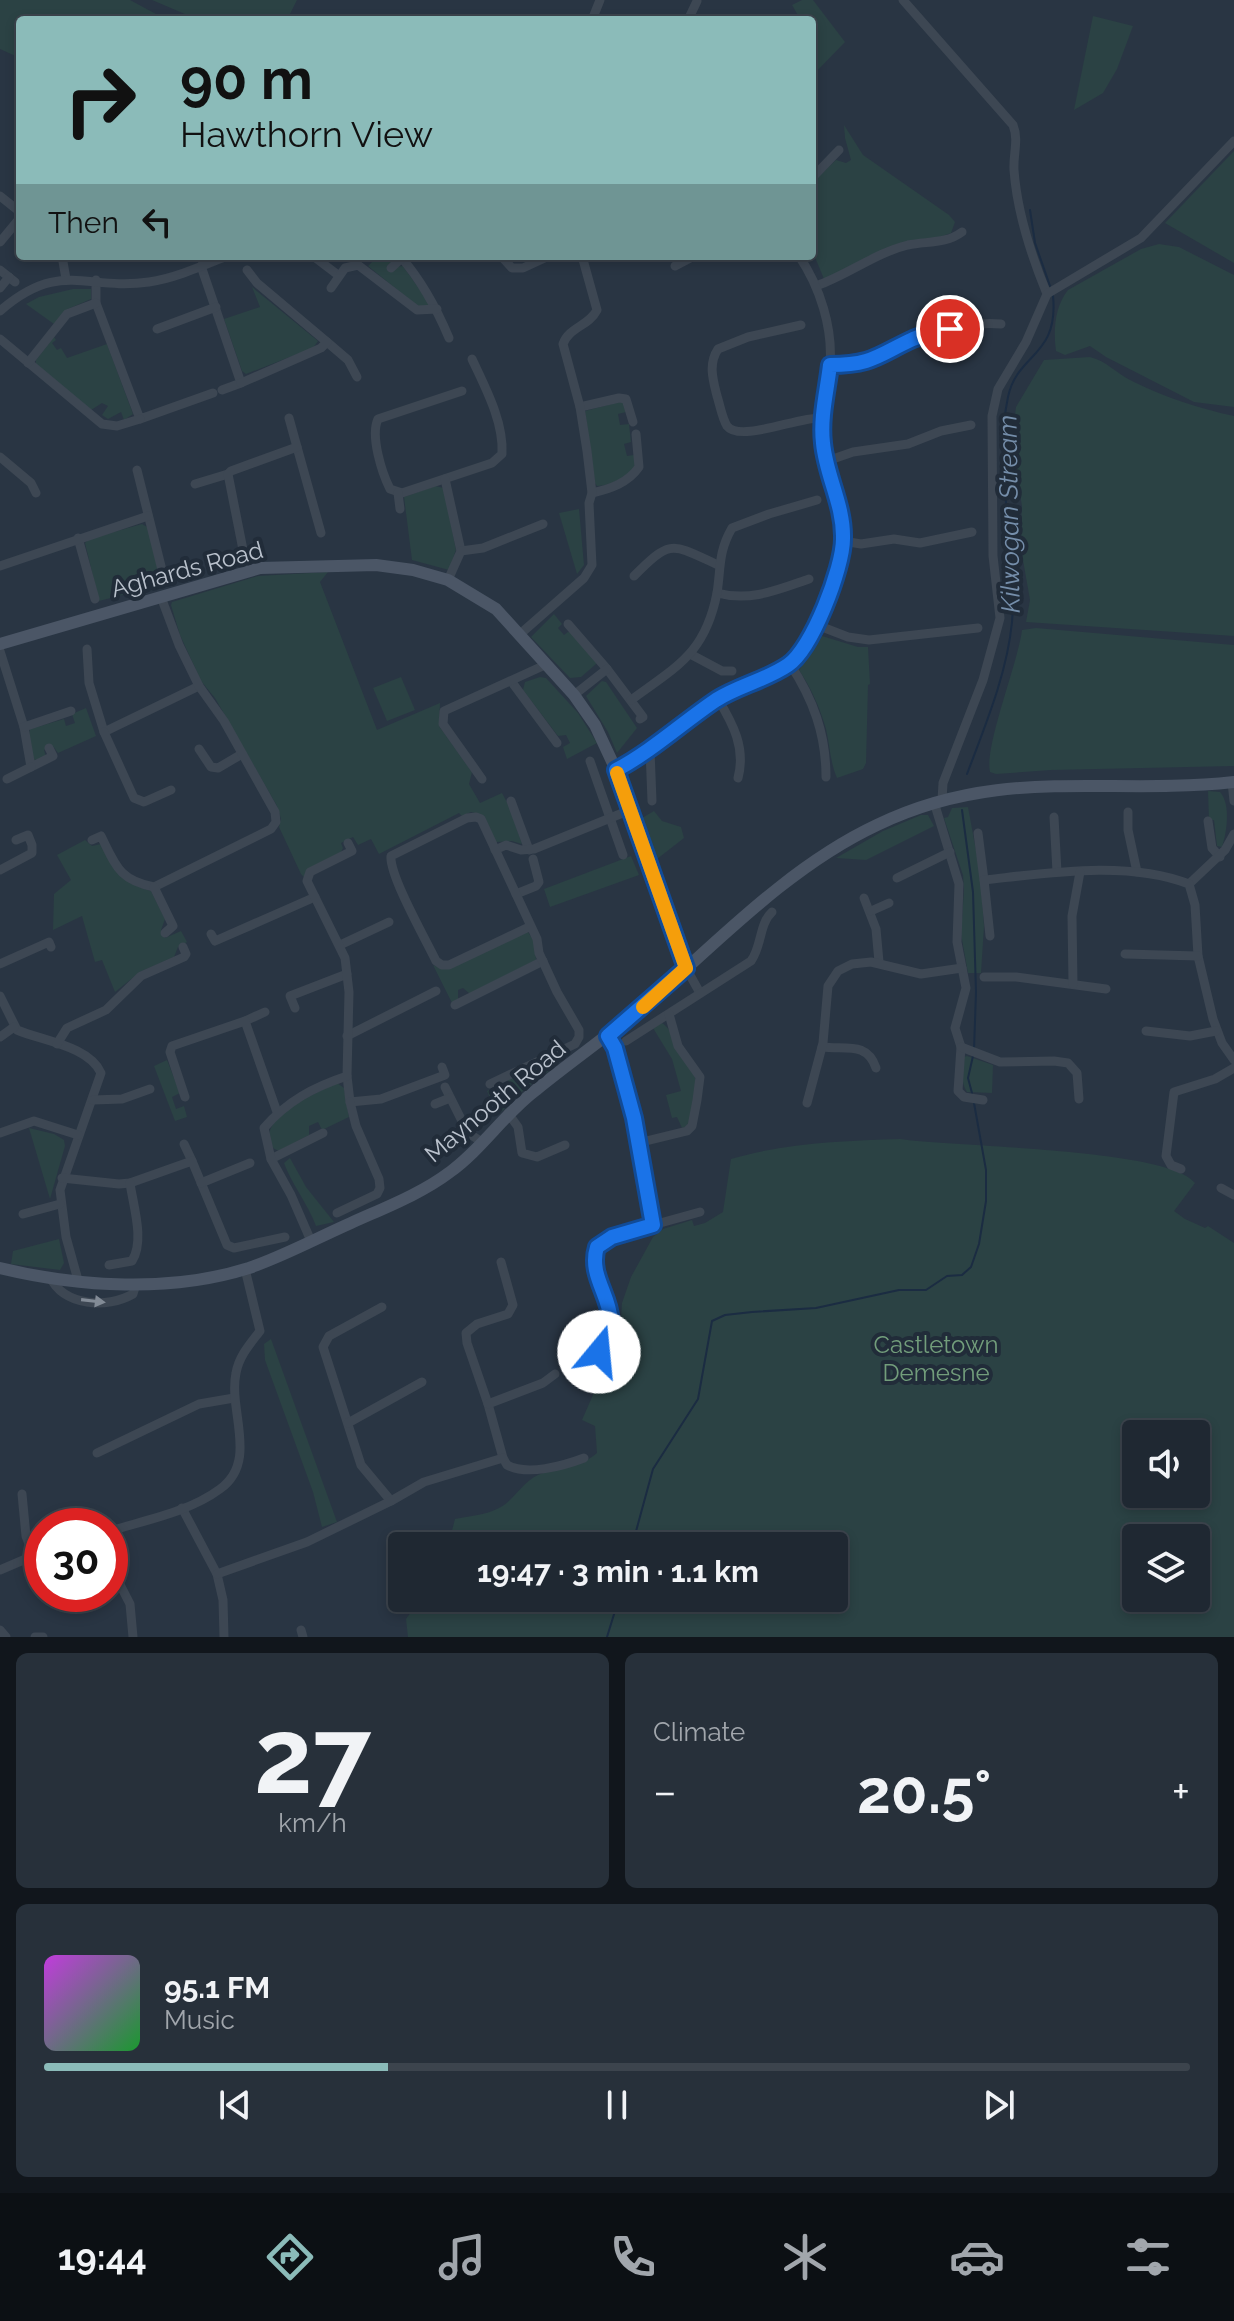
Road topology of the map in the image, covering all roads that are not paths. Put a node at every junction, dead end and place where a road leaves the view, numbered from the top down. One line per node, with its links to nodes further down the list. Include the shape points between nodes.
1 (903, 0): 31 (street, via 1013,125 1014,172 1028,244)
2 (1234, 141): 31 (street, via 1141,238)
3 (839, 150): 4 (street)
4 (816, 174)
5 (0, 196): 6 (street)
6 (16, 211)
7 (16, 220): 9 (street)
8 (962, 232): 28 (street, via 949,240 891,250)
9 (0, 242)
10 (63, 260): 26 (street)
11 (217, 260): 20 (street)
12 (318, 260): 25 (street)
13 (398, 260): 22 (street)
14 (404, 260): 34 (street)
15 (505, 260): 16 (street, via 512,268 523,268)
16 (540, 260)
17 (583, 260): 48 (street, via 597,310 563,344)
18 (686, 260): 21 (street)
19 (801, 260): 28 (street)
20 (201, 266): 27 (street, via 150,282); 33 (street)
21 (675, 266)
22 (391, 268)
23 (0, 270): 29 (street, via 12,279)
24 (247, 270): 41 (street)
25 (338, 275): 30 (street); 34 (street, via 358,265 417,310)
26 (66, 279): 27 (street); 35 (street, via 33,288)
27 (96, 280): 32 (street)
28 (816, 286): 44 (street)
29 (0, 288)
30 (331, 288)
31 (1051, 291): 123 (street, via 995,396 993,556 1000,618)
32 (96, 303): 43 (street, via 67,314); 51 (street)
33 (216, 307): 38 (street); 46 (street)
34 (437, 309): 39 (street)
35 (0, 311)
36 (1001, 324): 44 (street, via 954,328 917,337 872,360)
37 (801, 325): 50 (street, via 718,349 712,358 713,380 726,424 734,431)
38 (157, 329)
39 (449, 338)
40 (0, 339): 43 (street)
41 (327, 342): 45 (street, via 348,360); 46 (street)
42 (472, 359): 62 (street, via 497,421 502,454 492,463)
43 (28, 363): 51 (street, via 102,424)
44 (830, 365): 50 (street)
45 (357, 377)
46 (241, 383): 51 (street)
47 (462, 391): 65 (street, via 378,419 375,429 388,486)
48 (580, 407): 52 (street, via 626,399); 66 (street)
49 (289, 418): 55 (street)
50 (822, 418): 57 (street)
51 (140, 419)
52 (633, 422)
53 (971, 425): 57 (street)
54 (636, 434): 66 (street, via 639,467 610,488)
55 (297, 447): 61 (street); 72 (street)
56 (0, 457): 58 (street)
57 (827, 461): 74 (street)
58 (11, 465): 59 (street); 64 (street)
59 (0, 469)
60 (137, 470): 69 (street)
61 (228, 474): 63 (street); 78 (street)
62 (445, 479): 65 (street); 75 (street)
63 (195, 484)
64 (36, 493)
65 (398, 493): 68 (street)
66 (592, 493): 89 (street, via 592,565)
67 (817, 500): 76 (street, via 734,526)
68 (400, 509)
69 (148, 516): 73 (street); 81 (street, via 164,578)
70 (543, 524): 75 (street, via 483,548)
71 (972, 532): 74 (street, via 920,543)
72 (321, 533)
73 (78, 538): 77 (street); 85 (street)
74 (843, 541): 87 (street)
75 (461, 551): 82 (street)
76 (718, 565): 79 (street, via 670,547); 83 (street)
77 (0, 566)
78 (247, 570): 82 (main road, Aghards Road, via 376,565); 84 (main road, Aghards Road)
79 (634, 576)
80 (809, 579): 83 (street, via 754,597)
81 (157, 580)
82 (448, 580): 89 (main road, Aghards Road, via 496,609)
83 (717, 593): 93 (street, via 710,623)
84 (161, 597): 90 (main road, Aghards Road); 99 (street)
85 (95, 599)
86 (568, 624): 96 (street)
87 (817, 625): 88 (street, via 869,640); 94 (street)
88 (978, 628)
89 (519, 635): 95 (main road, Aghards Road)
90 (0, 644)
91 (87, 649): 106 (street, via 89,683)
92 (0, 651): 105 (street)
93 (692, 655): 97 (street); 102 (street)
94 (790, 664): 101 (street); 115 (street, via 821,727)
95 (545, 665): 98 (street); 100 (main road, Aghards Road)
96 (607, 669): 100 (street); 102 (street)
97 (732, 671)
98 (511, 681): 107 (street); 118 (street, via 442,714 443,724)
99 (199, 686): 106 (street); 111 (street)
100 (574, 695): 114 (main road, Aghards Road)
101 (718, 699): 110 (street); 116 (street, via 741,755)
102 (631, 700): 104 (street)
103 (71, 711): 105 (street)
104 (640, 719)
105 (24, 727): 113 (street)
106 (104, 732): 120 (street, via 134,798 144,802)
107 (557, 743)
108 (49, 748): 113 (street, via 53,756)
109 (199, 749): 111 (street, via 211,767 218,768)
110 (650, 750): 114 (street); 122 (street)
111 (242, 754): 147 (street, via 275,812 274,826)
112 (590, 761): 128 (street)
113 (31, 767): 117 (street)
114 (616, 770): 125 (main road, Aghards Road)
115 (826, 777)
116 (738, 778)
117 (7, 779)
118 (482, 779)
119 (1233, 782): 123 (main road, Maynooth Road, via 1016,786); 124 (street)
120 (171, 790)
121 (511, 801): 137 (street)
122 (652, 801)
123 (938, 801): 136 (street); 167 (main road, Maynooth Road, via 879,823 831,851)
124 (1234, 801)
125 (630, 810): 128 (street); 167 (main road, Aghards Road)
126 (1128, 812): 143 (street)
127 (1054, 817): 141 (street)
128 (609, 818): 137 (street); 138 (street)
129 (1208, 821): 139 (street, via 1212,848)
130 (978, 833): 145 (street)
131 (1234, 834): 139 (street)
132 (16, 840): 140 (street, via 28,835 32,853)
133 (92, 840): 147 (street, via 101,836 126,878)
134 (348, 843): 149 (street, via 352,851 310,872 307,881)
135 (495, 850): 137 (street, via 506,845); 148 (street); 155 (street, via 481,819 472,816 392,853 390,859 442,965)
136 (950, 852): 144 (street); 168 (street, via 959,884 957,942)
137 (531, 854): 148 (street, via 539,882)
138 (623, 855)
139 (1220, 857): 146 (street)
140 (0, 870)
141 (1057, 872): 142 (street); 145 (street)
142 (1080, 872): 143 (street); 171 (street, via 1072,916)
143 (1137, 872): 146 (street)
144 (897, 878)
145 (984, 880): 158 (street)
146 (1189, 884): 163 (street)
147 (154, 887): 156 (street, via 173,926)
148 (516, 894): 155 (street)
149 (315, 897): 157 (street, via 215,941); 159 (street)
150 (864, 898): 152 (street)
151 (889, 903): 152 (street)
152 (871, 911): 165 (street)
153 (772, 912): 174 (street, via 751,961)
154 (389, 922): 159 (street)
155 (531, 926): 164 (street)
156 (165, 933)
157 (211, 934)
158 (990, 936)
159 (340, 945): 169 (street)
160 (51, 947): 166 (street, via 49,942)
161 (183, 947): 188 (street, via 184,957 141,976 106,1010 67,1028)
162 (1125, 954): 163 (street)
163 (1198, 956): 183 (street)
164 (543, 961): 176 (street); 196 (street, via 579,1030 578,1040)
165 (879, 962): 168 (street, via 921,974); 189 (street, via 852,964 832,978)
166 (0, 964)
167 (686, 968): 174 (street); 185 (main road, Maynooth Road)
168 (962, 968): 190 (street, via 966,993 955,1028)
169 (347, 974): 177 (street, via 290,996); 184 (street)
170 (984, 977): 171 (street)
171 (1073, 984): 172 (street)
172 (1106, 989)
173 (436, 991): 184 (street)
174 (700, 993): 179 (street)
175 (0, 996): 181 (street)
176 (461, 999)
177 (295, 1008)
178 (265, 1012): 180 (street)
179 (669, 1014): 187 (street); 214 (street, via 678,1046 700,1077 697,1100 687,1131)
180 (245, 1021): 202 (street, via 172,1046); 209 (street)
181 (14, 1027): 186 (street); 188 (street)
182 (1146, 1031): 183 (street, via 1190,1036)
183 (1216, 1031): 191 (street)
184 (347, 1036): 195 (street)
185 (608, 1036): 210 (main road, Maynooth Road); 231 (street, via 634,1118)
186 (0, 1037)
187 (626, 1041)
188 (57, 1044): 204 (street, via 97,1062 101,1073)
189 (822, 1047): 193 (street, via 865,1051); 207 (street)
190 (966, 1050): 201 (street, via 1005,1062 1064,1062 1077,1073); 205 (street, via 957,1087 962,1096)
191 (1234, 1060)
192 (442, 1067): 206 (street, via 445,1075 381,1099)
193 (876, 1068)
194 (1234, 1068): 221 (street, via 1174,1092 1166,1156)
195 (347, 1076): 206 (street); 209 (street, via 318,1086)
196 (502, 1079): 197 (street); 200 (street)
197 (490, 1084)
198 (445, 1087): 203 (street)
199 (150, 1089): 204 (street, via 122,1099)
200 (506, 1089)
201 (1077, 1093)
202 (185, 1097)
203 (450, 1098): 208 (street); 215 (street, via 468,1133)
204 (93, 1100): 213 (street)
205 (976, 1100)
206 (350, 1102): 229 (street, via 380,1188)
207 (807, 1103)
208 (435, 1104)
209 (277, 1112): 218 (street, via 264,1128)
210 (508, 1113): 215 (main road, Maynooth Road); 217 (street, via 518,1127 522,1153 537,1157)
211 (0, 1133): 213 (street, via 34,1121)
212 (323, 1133): 218 (street)
213 (78, 1135): 222 (street)
214 (646, 1141)
215 (482, 1142): 233 (main road, Maynooth Road, via 447,1175)
216 (184, 1144): 219 (street)
217 (565, 1145)
218 (271, 1159): 233 (street)
219 (192, 1161): 223 (street); 224 (street)
220 (250, 1163): 224 (street)
221 (1181, 1169)
222 (62, 1178): 223 (street); 227 (street)
223 (130, 1183): 235 (street, via 136,1254 132,1261)
224 (201, 1183): 232 (street, via 227,1245)
225 (1221, 1188): 226 (street)
226 (1234, 1195)
227 (60, 1204): 230 (street); 239 (street)
228 (700, 1212): 231 (street)
229 (337, 1213)
230 (23, 1214)
231 (653, 1225): 242 (street, via 597,1247 596,1263 612,1322 610,1338)
232 (285, 1237)
233 (311, 1241): 237 (main road, Maynooth Road)
234 (501, 1262): 246 (street, via 511,1310 466,1333)
235 (109, 1265)
236 (0, 1268): 238 (main road, Maynooth Road)
237 (245, 1269): 240 (main road, Maynooth Road, via 190,1281); 245 (street, via 260,1331 240,1357)
238 (50, 1277): 239 (main road, Maynooth Road); 240 (street, Maynooth Road, one-way to 240, via 64,1294 90,1302 123,1300)
239 (78, 1280): 240 (main road, Maynooth Road)
240 (136, 1284)
241 (382, 1307): 247 (street, via 329,1336 323,1347)
242 (586, 1361)
243 (555, 1374): 246 (street)
244 (422, 1382): 247 (street)
245 (234, 1398): 248 (street, via 199,1404); 253 (street, via 241,1443 235,1472 222,1488)
246 (488, 1404): 249 (street)
247 (348, 1423): 252 (street, via 361,1465)
248 (97, 1453)
249 (503, 1458): 250 (street, via 521,1469); 252 (street, via 424,1482)
250 (584, 1458)
251 (22, 1494): 254 (street)
252 (391, 1501): 258 (street, via 330,1532)
253 (182, 1508): 255 (street); 258 (street)
254 (24, 1515)
255 (128, 1525)
256 (24, 1559): 257 (street)
257 (0, 1570)
258 (217, 1574): 265 (street)
259 (128, 1600): 264 (street)
260 (0, 1630): 261 (street)
261 (6, 1637)
262 (35, 1637): 263 (street)
263 (43, 1637)
264 (133, 1637)
265 (224, 1637)

